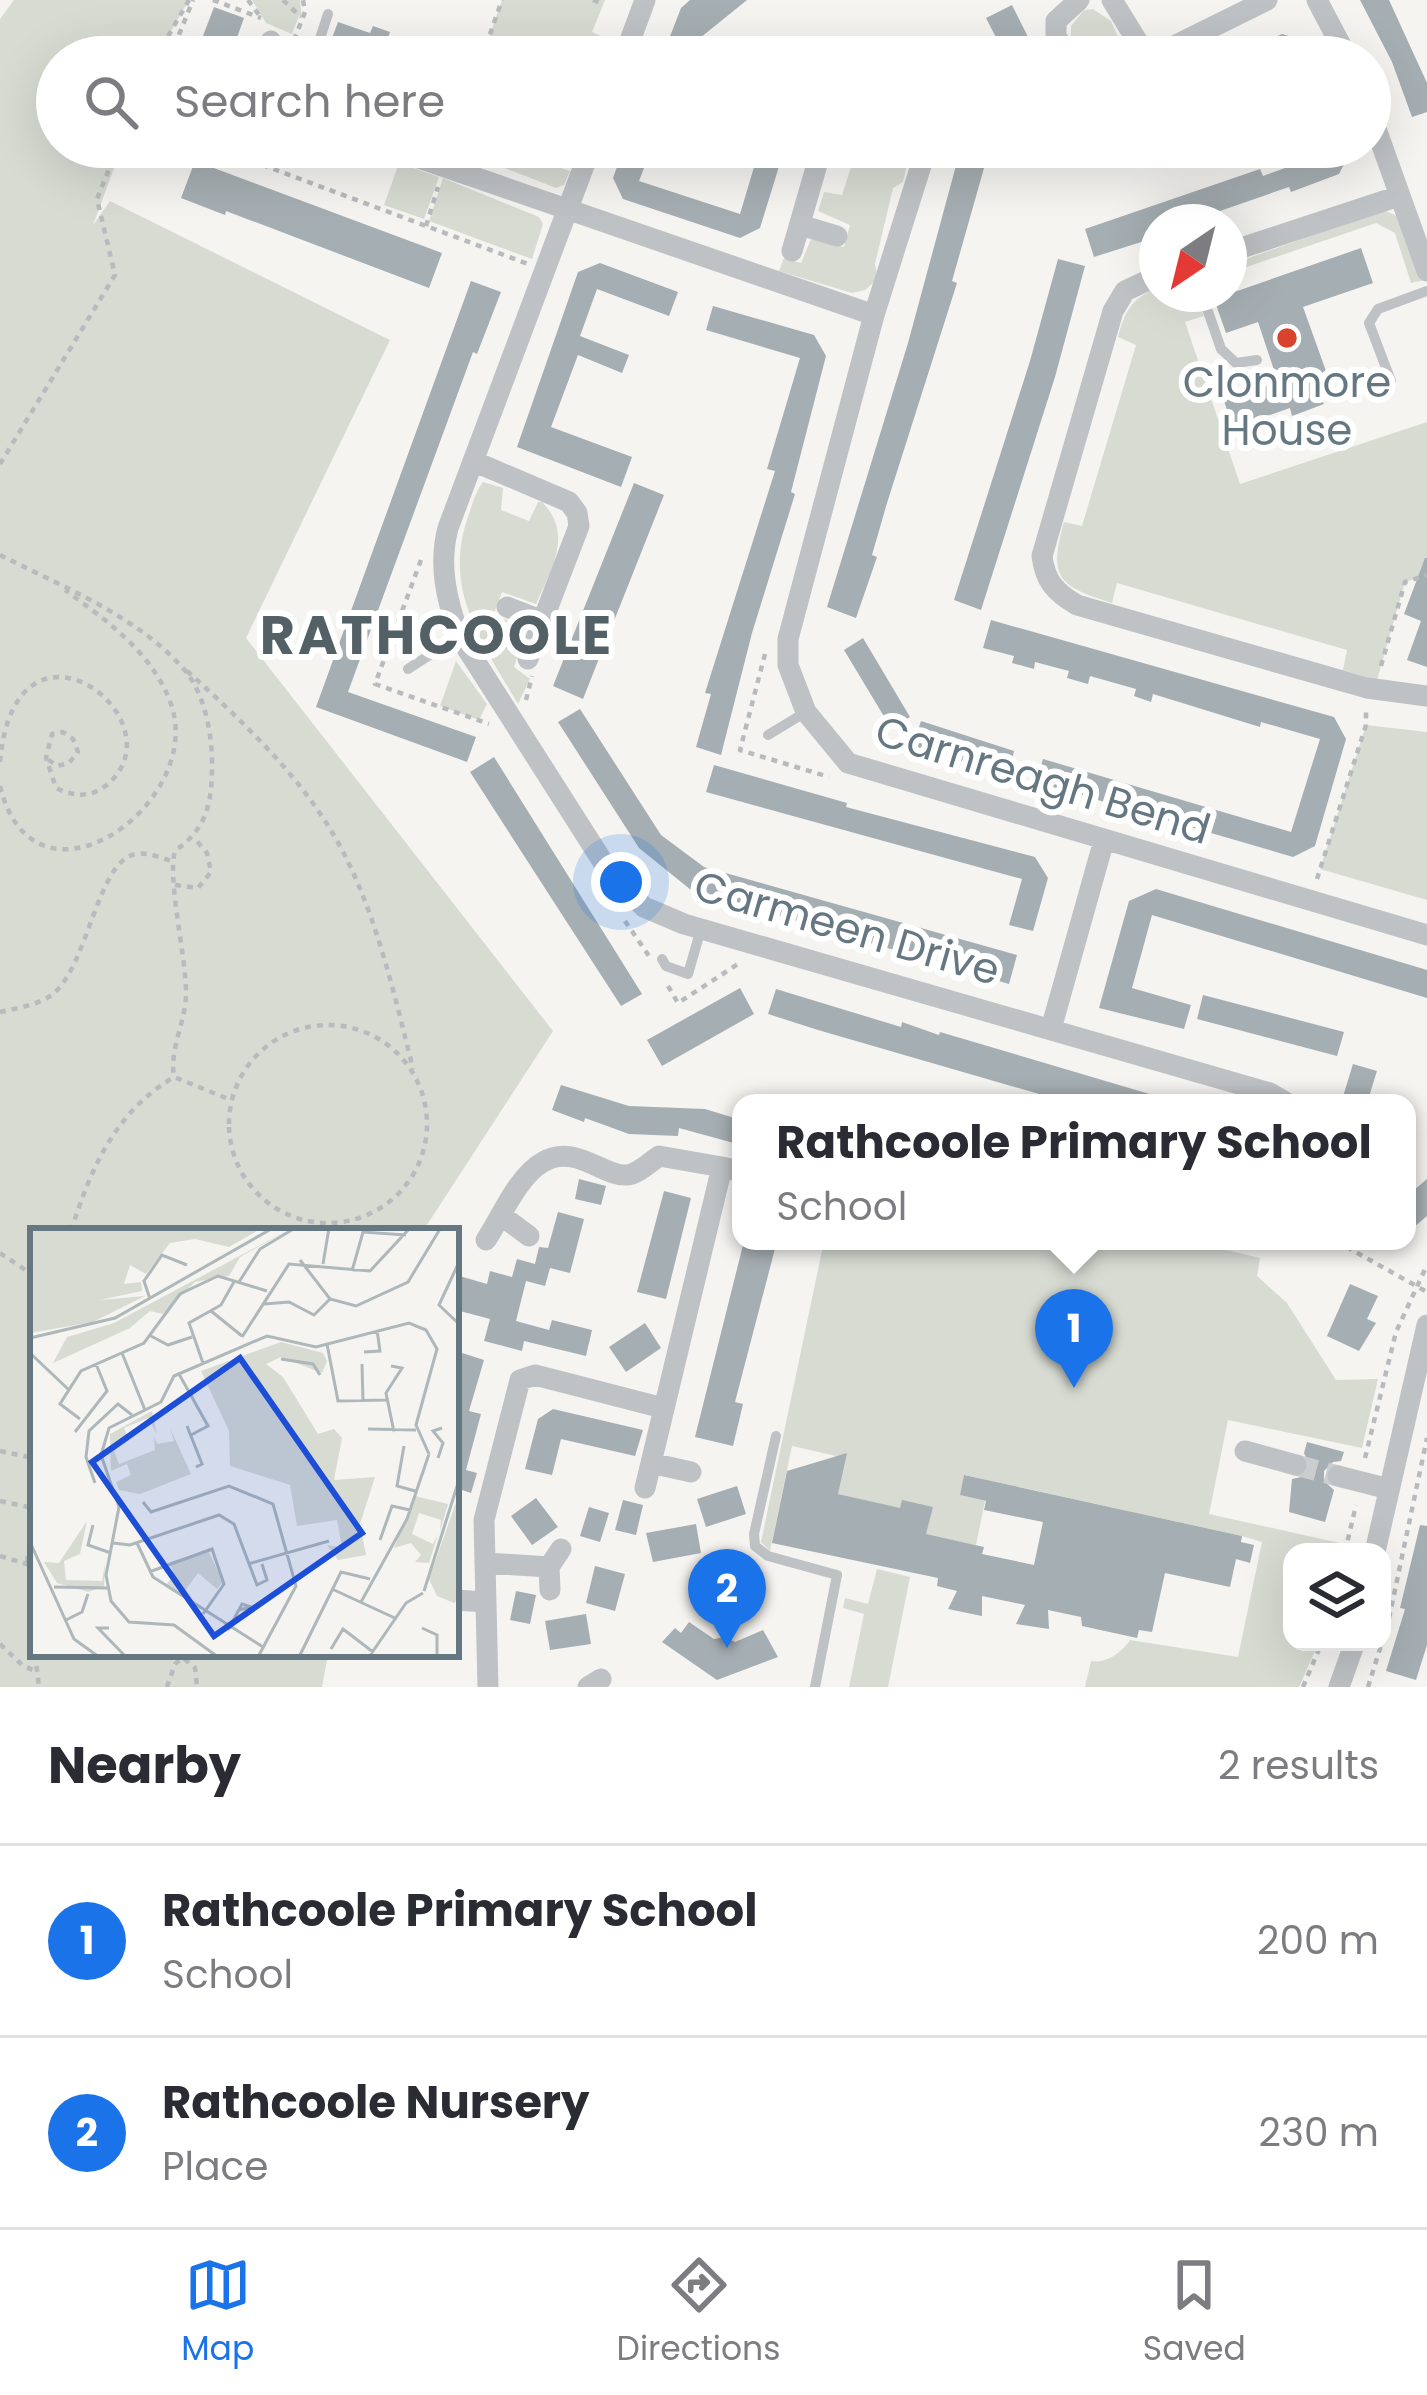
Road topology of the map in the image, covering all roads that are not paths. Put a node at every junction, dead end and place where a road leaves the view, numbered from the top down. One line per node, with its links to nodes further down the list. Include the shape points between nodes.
1 (645, 0): 8 (street)
2 (1079, 0): 9 (street, via 1056,21)
3 (1112, 0): 10 (street)
4 (1267, 0): 11 (street)
5 (1317, 0): 12 (street)
6 (328, 14): 7 (lane)
7 (321, 36)
8 (632, 36)
9 (1055, 36)
10 (1135, 36)
11 (1192, 36)
12 (1336, 36)
13 (445, 168): 19 (street)
14 (583, 168): 19 (street, Carmeen Drive)
15 (816, 168): 20 (street)
16 (920, 168): 28 (street, Carnreagh Bend)
17 (1389, 168): 18 (street)
18 (1399, 196): 22 (street); 24 (street)
19 (567, 212): 28 (street); 31 (street, Carmeen Drive)
20 (800, 225): 21 (street); 23 (street)
21 (837, 236)
22 (1247, 246)
23 (792, 251)
24 (1427, 271)
25 (1139, 284): 37 (street, via 1113,311 1042,556 1044,575 1077,605 1371,688)
26 (1427, 291): 30 (lane, via 1378,309 1369,322)
27 (1209, 312): 29 (lane, via 1225,354 1236,363)
28 (874, 315): 38 (street, Carnreagh Bend, via 792,613 788,665)
29 (1257, 360)
30 (1390, 381)
31 (473, 461): 33 (street, via 577,513); 34 (street, Carmeen Drive, via 443,546 444,592)
32 (507, 607): 33 (street)
33 (543, 621): 35 (street)
34 (459, 636): 36 (lane); 41 (street, Carmeen Drive, via 610,873 644,907)
35 (528, 659)
36 (408, 669)
37 (1427, 696)
38 (806, 712): 39 (lane); 40 (street, Carnreagh Bend, via 848,763)
39 (768, 735)
40 (1104, 840): 42 (street, Carnreagh Bend); 44 (street)
41 (701, 928): 43 (lane, via 688,974); 44 (street, Carmeen Drive)
42 (1427, 935)
43 (662, 959)
44 (1051, 1029): 45 (street, Carmeen Drive)
45 (1272, 1094)
46 (732, 1170): 47 (street, via 659,1156 621,1176 560,1156 524,1179); 51 (street)
47 (502, 1216): 48 (street); 49 (street)
48 (530, 1235)
49 (486, 1240)
50 (1427, 1325): 59 (street)
51 (663, 1408): 54 (street); 61 (street, via 535,1375 520,1380 484,1520)
52 (776, 1436): 67 (lane, via 755,1546 837,1575)
53 (1245, 1451): 55 (street)
54 (651, 1463): 56 (street); 58 (street)
55 (1296, 1465)
56 (691, 1472)
57 (1338, 1476): 59 (street)
58 (645, 1488)
59 (1389, 1489): 60 (street)
60 (1377, 1543)
61 (487, 1563): 62 (street); 64 (street)
62 (553, 1569)
63 (459, 1600): 64 (street)
64 (484, 1602): 66 (street)
65 (1352, 1651): 68 (street)
66 (488, 1687)
67 (815, 1687)
68 (1339, 1687)

